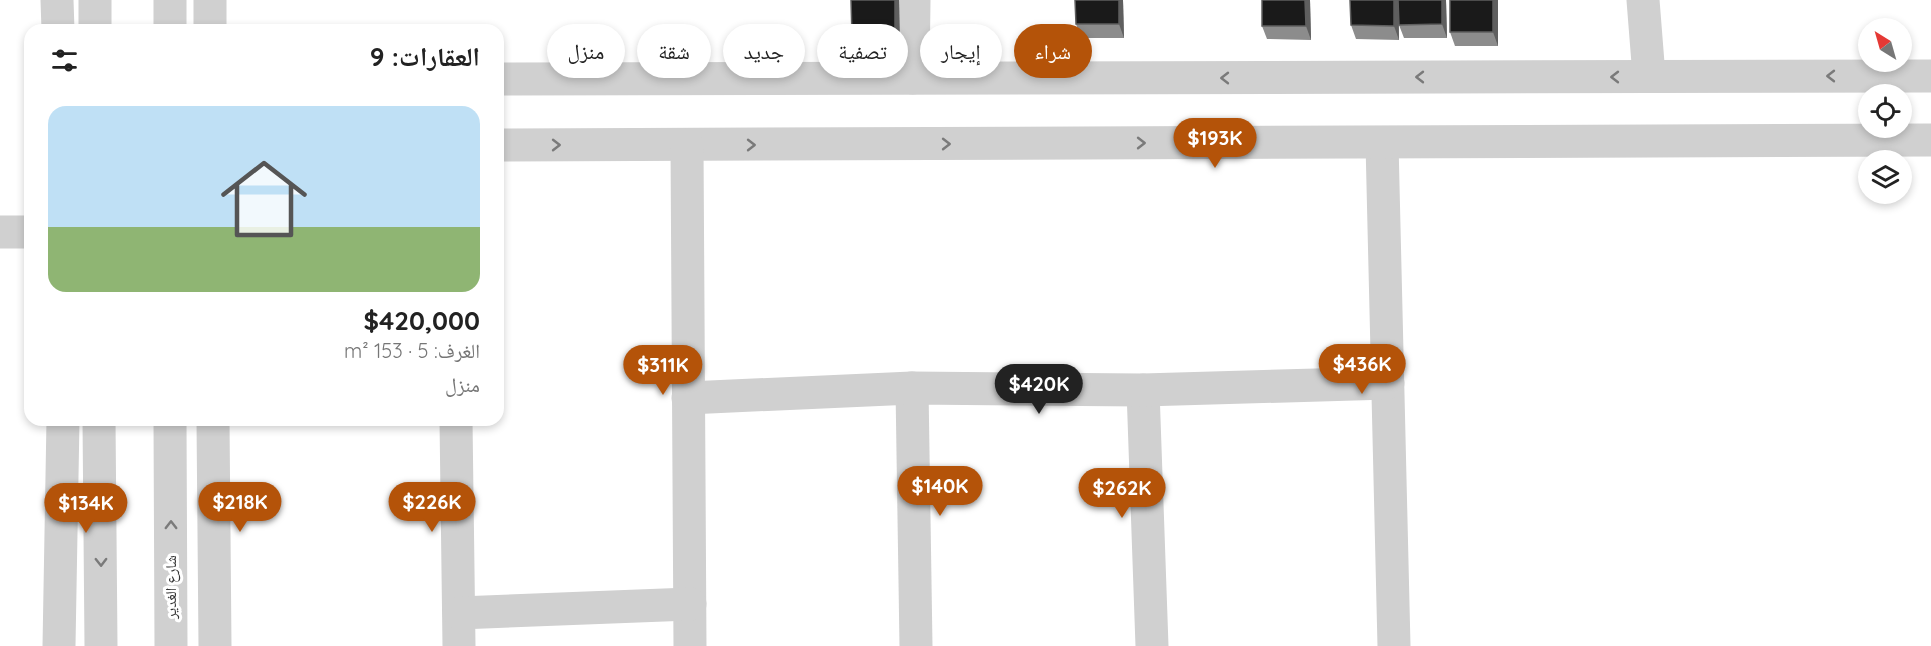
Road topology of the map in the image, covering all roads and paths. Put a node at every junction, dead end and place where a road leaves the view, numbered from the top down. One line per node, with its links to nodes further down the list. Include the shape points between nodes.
1 (57, 0): 7 (street)
2 (94, 0): 8 (street)
3 (170, 0): 9 (street)
4 (210, 0): 10 (street)
5 (914, 0): 13 (street)
6 (1643, 0): 11 (street)
7 (58, 24)
8 (95, 24)
9 (170, 24)
10 (210, 24)
11 (1649, 76): 12 (street, one-way to 11); 13 (street, one-way to 13)
12 (1931, 76)
13 (913, 78): 14 (street)
14 (504, 80)
15 (1931, 140): 16 (street)
16 (1382, 142): 17 (street, one-way to 16); 21 (street)
17 (687, 145): 18 (street, one-way to 17); 24 (street)
18 (504, 146)
19 (0, 232): 20 (street)
20 (24, 232)
21 (1388, 383): 23 (street); 40 (street)
22 (912, 388): 23 (street); 24 (street); 38 (street)
23 (1143, 390): 39 (street)
24 (688, 398): 30 (street)
25 (63, 426): 32 (street)
26 (99, 426): 33 (street, one-way to 33)
27 (170, 426): 34 (street, شارع الغدير, one-way to 27)
28 (213, 426): 35 (street)
29 (456, 426): 31 (street)
30 (690, 604): 31 (street); 37 (street)
31 (459, 613): 36 (street)
32 (58, 646)
33 (102, 646)
34 (171, 646)
35 (215, 646)
36 (459, 646)
37 (690, 646)
38 (916, 646)
39 (1152, 646)
40 (1394, 646)

